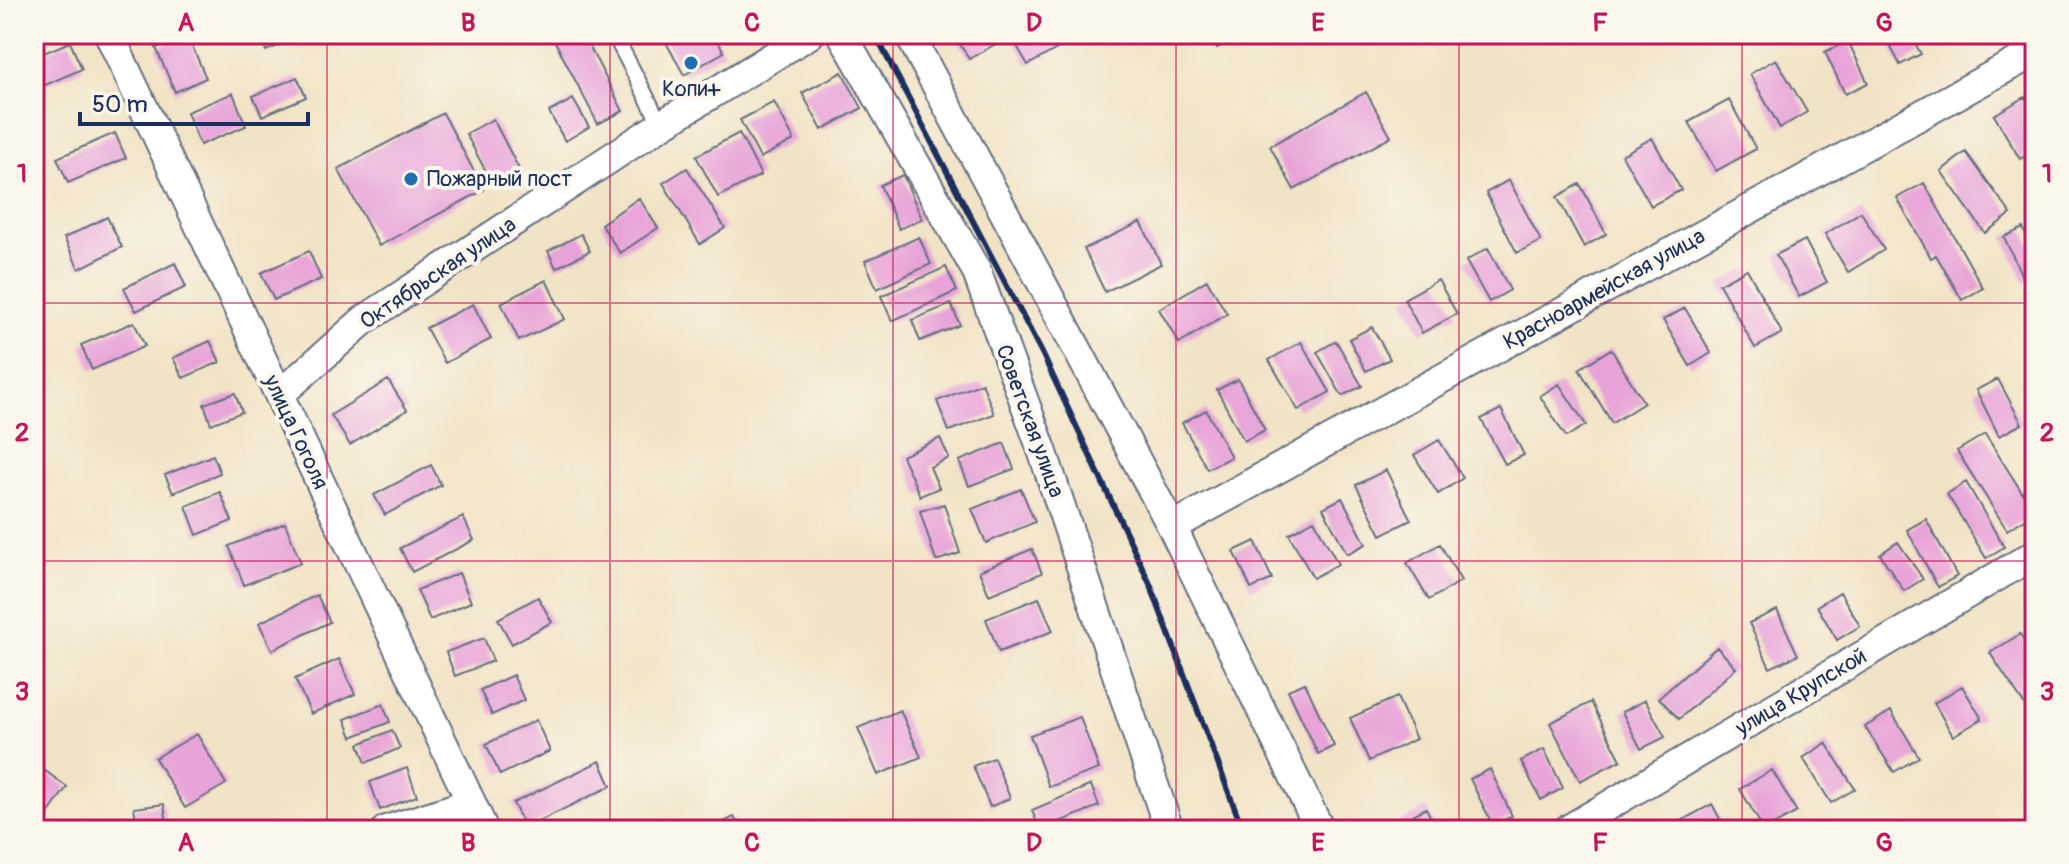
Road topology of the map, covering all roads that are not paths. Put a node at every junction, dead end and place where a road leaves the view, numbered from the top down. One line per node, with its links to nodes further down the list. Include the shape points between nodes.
1 (109, 34): 8 (street, улица Гоголя)
2 (614, 34): 7 (lane)
3 (810, 34): 7 (street, Октябрьская улица)
4 (842, 34): 14 (street, Советская улица, via 976,270)
5 (909, 34): 9 (street)
6 (2035, 52): 9 (street, Красноармейская улица)
7 (661, 125): 8 (street, Октябрьская улица, via 364,320)
8 (279, 395): 11 (street, улица Гоголя)
9 (1172, 527): 15 (street)
10 (2035, 554): 16 (street, улица Крупской)
11 (470, 803): 12 (street); 13 (street, улица Гоголя)
12 (386, 830)
13 (484, 830)
14 (1169, 830)
15 (1320, 830)
16 (1567, 830)

